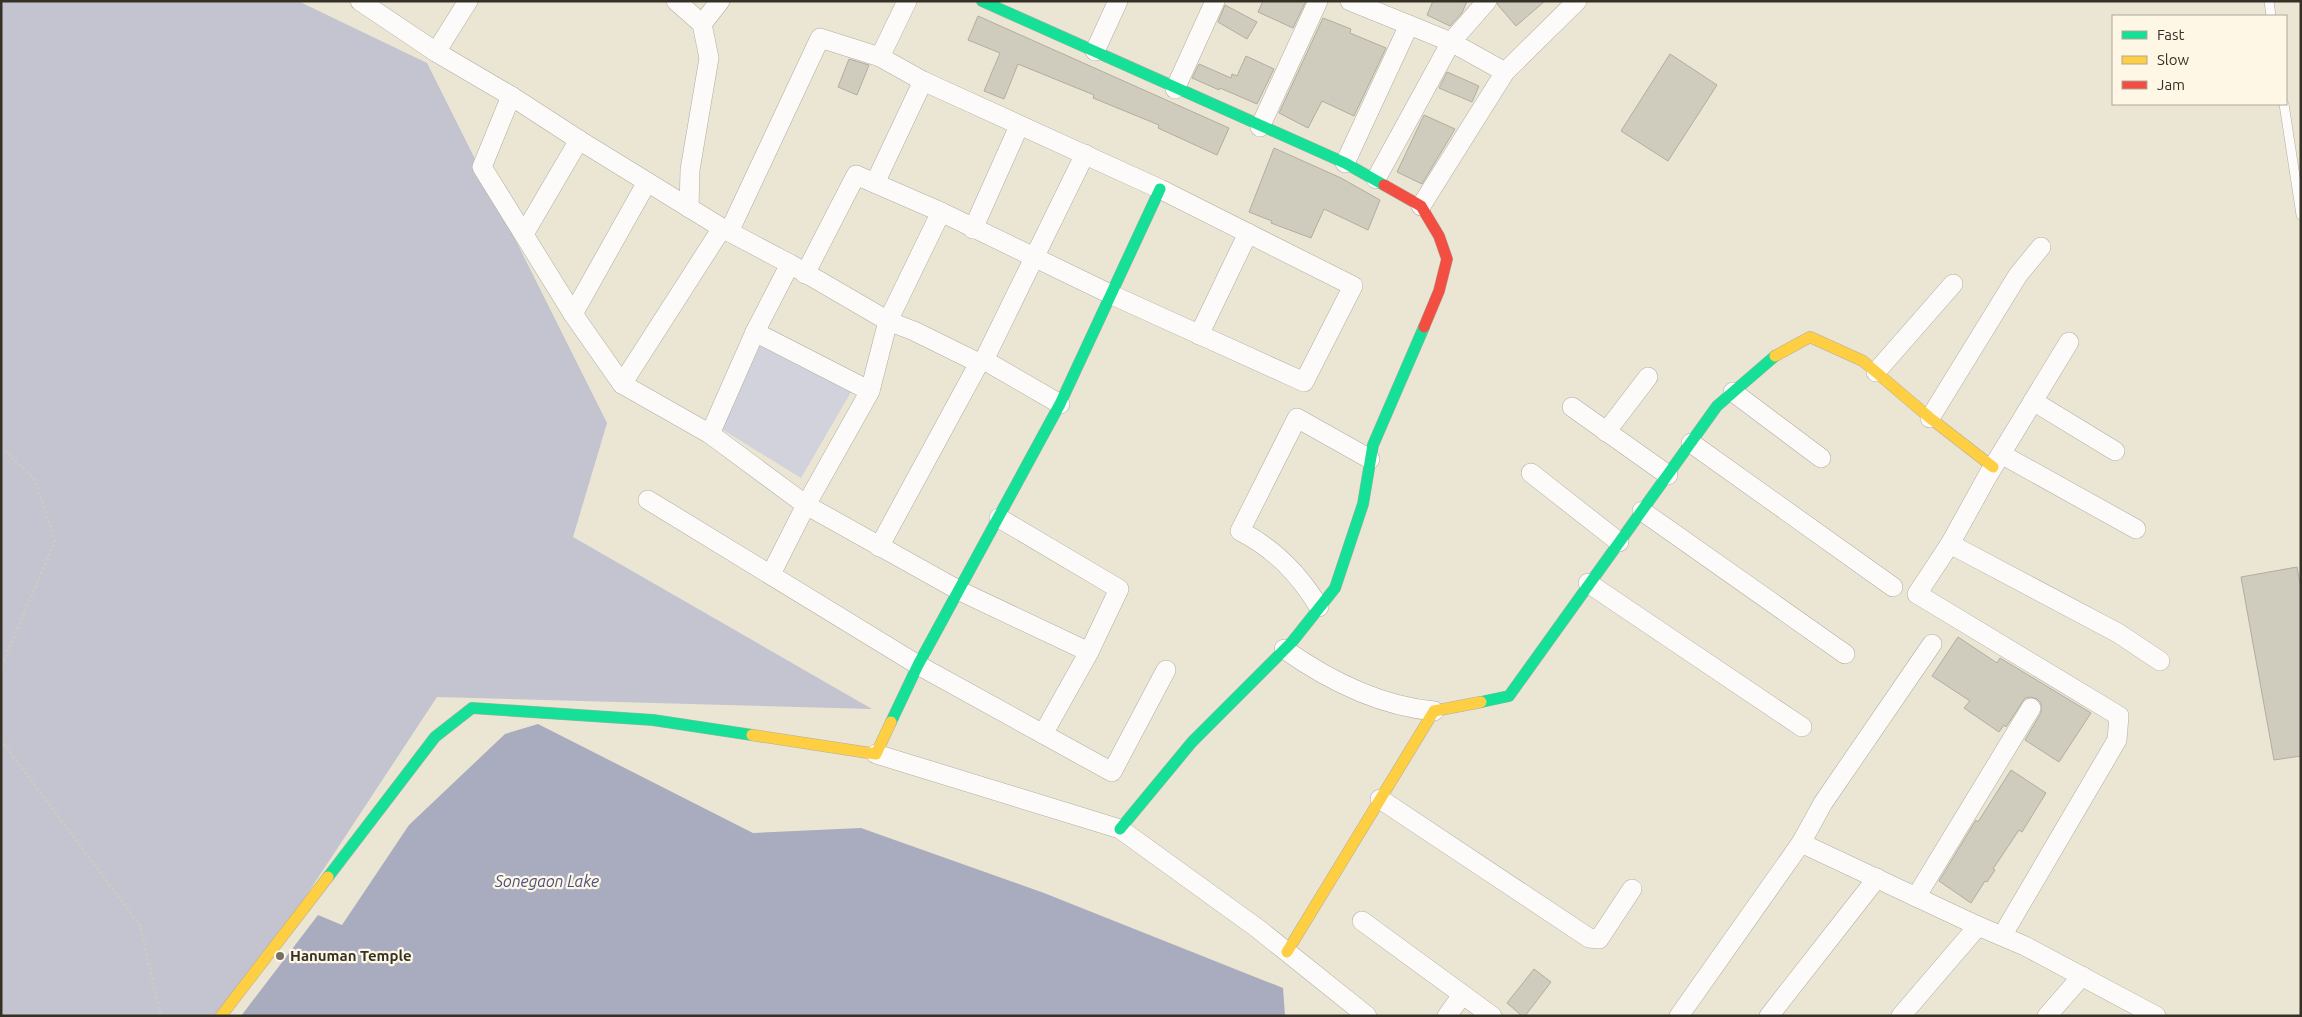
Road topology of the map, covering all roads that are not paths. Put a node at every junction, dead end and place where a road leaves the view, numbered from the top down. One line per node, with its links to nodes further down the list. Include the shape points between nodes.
1 (360, 1): 22 (street)
2 (468, 1): 22 (street)
3 (676, 1): 18 (street)
4 (720, 1): 18 (street)
5 (907, 1): 23 (street)
6 (982, 1): 15 (street)
7 (1118, 1): 21 (street)
8 (1215, 1): 26 (street)
9 (1318, 1): 30 (street)
10 (1350, 1): 19 (street)
11 (1478, 1): 17 (street)
12 (1487, 1): 17 (street)
13 (1577, 1): 24 (street)
14 (2269, 1): 16 (lane)
15 (1019, 8): 21 (street)
16 (2271, 15)
17 (1470, 21): 20 (street)
18 (702, 24): 39 (street, via 709,58 690,170)
19 (1409, 25): 20 (street); 33 (street)
20 (1451, 42): 24 (street); 34 (street)
21 (1095, 51): 26 (street)
22 (436, 52): 27 (street)
23 (880, 57): 25 (street); 43 (street, via 820,38)
24 (1505, 72): 38 (street)
25 (923, 81): 29 (street); 36 (street)
26 (1175, 89): 30 (street)
27 (511, 96): 31 (street); 45 (street, via 482,167)
28 (2284, 105): 41 (lane)
29 (1019, 126): 32 (street); 42 (street)
30 (1260, 127): 33 (street)
31 (579, 140): 35 (street); 45 (street)
32 (1085, 154): 37 (street); 47 (street)
33 (1345, 163): 34 (street)
34 (1376, 180): 38 (street)
35 (647, 182): 39 (street); 51 (street)
36 (875, 183): 40 (street); 48 (street, via 856,175)
37 (1160, 189): 44 (street); 50 (street)
38 (1421, 206): 71 (street, via 1447,259 1439,291 1373,445)
39 (689, 208): 43 (street)
40 (941, 212): 42 (street); 52 (street)
41 (2301, 215)
42 (973, 229): 47 (street)
43 (725, 230): 48 (street); 59 (street)
44 (1248, 233): 54 (street); 54 (street, via 1353,286 1304,382)
45 (524, 234): 51 (street)
46 (2042, 247): 65 (street, via 2018,275)
47 (1035, 257): 50 (street); 56 (street)
48 (797, 269): 52 (street); 53 (street)
49 (1953, 284): 57 (street)
50 (1110, 294): 54 (street); 63 (street)
51 (574, 314): 59 (street)
52 (888, 321): 56 (street); 60 (street)
53 (755, 332): 60 (street); 67 (street)
54 (1199, 335)
55 (2069, 342): 62 (street)
56 (982, 362): 63 (street); 82 (street)
57 (1876, 372): 61 (street, via 1863,361 1810,336 1774,356); 65 (street)
58 (1648, 377): 66 (street)
59 (622, 384): 67 (street)
60 (870, 392): 76 (street)
61 (1733, 392): 68 (street, via 1717,406); 70 (street)
62 (2034, 401): 69 (street); 72 (street)
63 (1060, 404): 78 (street)
64 (1572, 407): 66 (street)
65 (1930, 418): 72 (street)
66 (1606, 432): 74 (street)
67 (710, 434): 76 (street)
68 (1691, 443): 74 (street); 85 (street)
69 (2115, 451)
70 (1821, 458)
71 (1370, 460): 87 (street, via 1363,504 1335,588); 87 (street, via 1297,418 1240,531 1264,543 1304,582)
72 (1997, 461): 79 (street); 81 (street)
73 (1531, 473): 80 (street)
74 (1668, 475): 77 (street)
75 (648, 500): 83 (street)
76 (806, 505): 82 (street); 83 (street)
77 (1642, 511): 80 (street); 91 (street)
78 (999, 518): 86 (street); 90 (street, via 1119,589)
79 (2136, 529)
80 (1619, 542): 84 (street)
81 (1950, 544): 92 (street, via 2118,633); 108 (street, via 1917,594 2120,716 2117,740)
82 (879, 547): 86 (street)
83 (771, 574): 93 (street)
84 (1588, 583): 96 (street, via 1509,696); 97 (street)
85 (1893, 588)
86 (960, 590): 90 (street); 93 (street)
87 (1319, 607): 89 (street)
88 (1932, 644): 102 (street, via 1823,803)
89 (1284, 649): 96 (street, via 1312,668 1379,699 1409,708); 101 (street, via 1192,742)
90 (1089, 652): 98 (street)
91 (1845, 654)
92 (2160, 661)
93 (918, 665): 98 (street); 99 (street)
94 (1166, 670): 98 (street, via 1112,772)
95 (2032, 708): 105 (street)
96 (1434, 710): 100 (street)
97 (1802, 726)
98 (1043, 734)
99 (876, 754): 101 (street); 113 (street, via 653,720 472,708 435,737)
100 (1380, 799): 104 (street, via 1589,938 1599,939); 109 (street)
101 (1120, 829): 109 (street)
102 (1801, 843): 103 (street); 117 (street)
103 (1876, 878): 105 (street); 118 (street)
104 (1632, 889)
105 (1916, 897): 107 (street)
106 (1362, 920): 111 (street)
107 (1978, 926): 108 (street); 112 (street)
108 (2002, 936): 110 (street)
109 (1287, 952): 114 (street)
110 (2082, 976): 119 (street); 120 (street)
111 (1462, 995): 115 (street); 116 (street)
112 (1907, 1014)
113 (221, 1016)
114 (1367, 1016)
115 (1447, 1016)
116 (1492, 1016)
117 (1679, 1016)
118 (1769, 1016)
119 (2047, 1016)
120 (2156, 1016)

